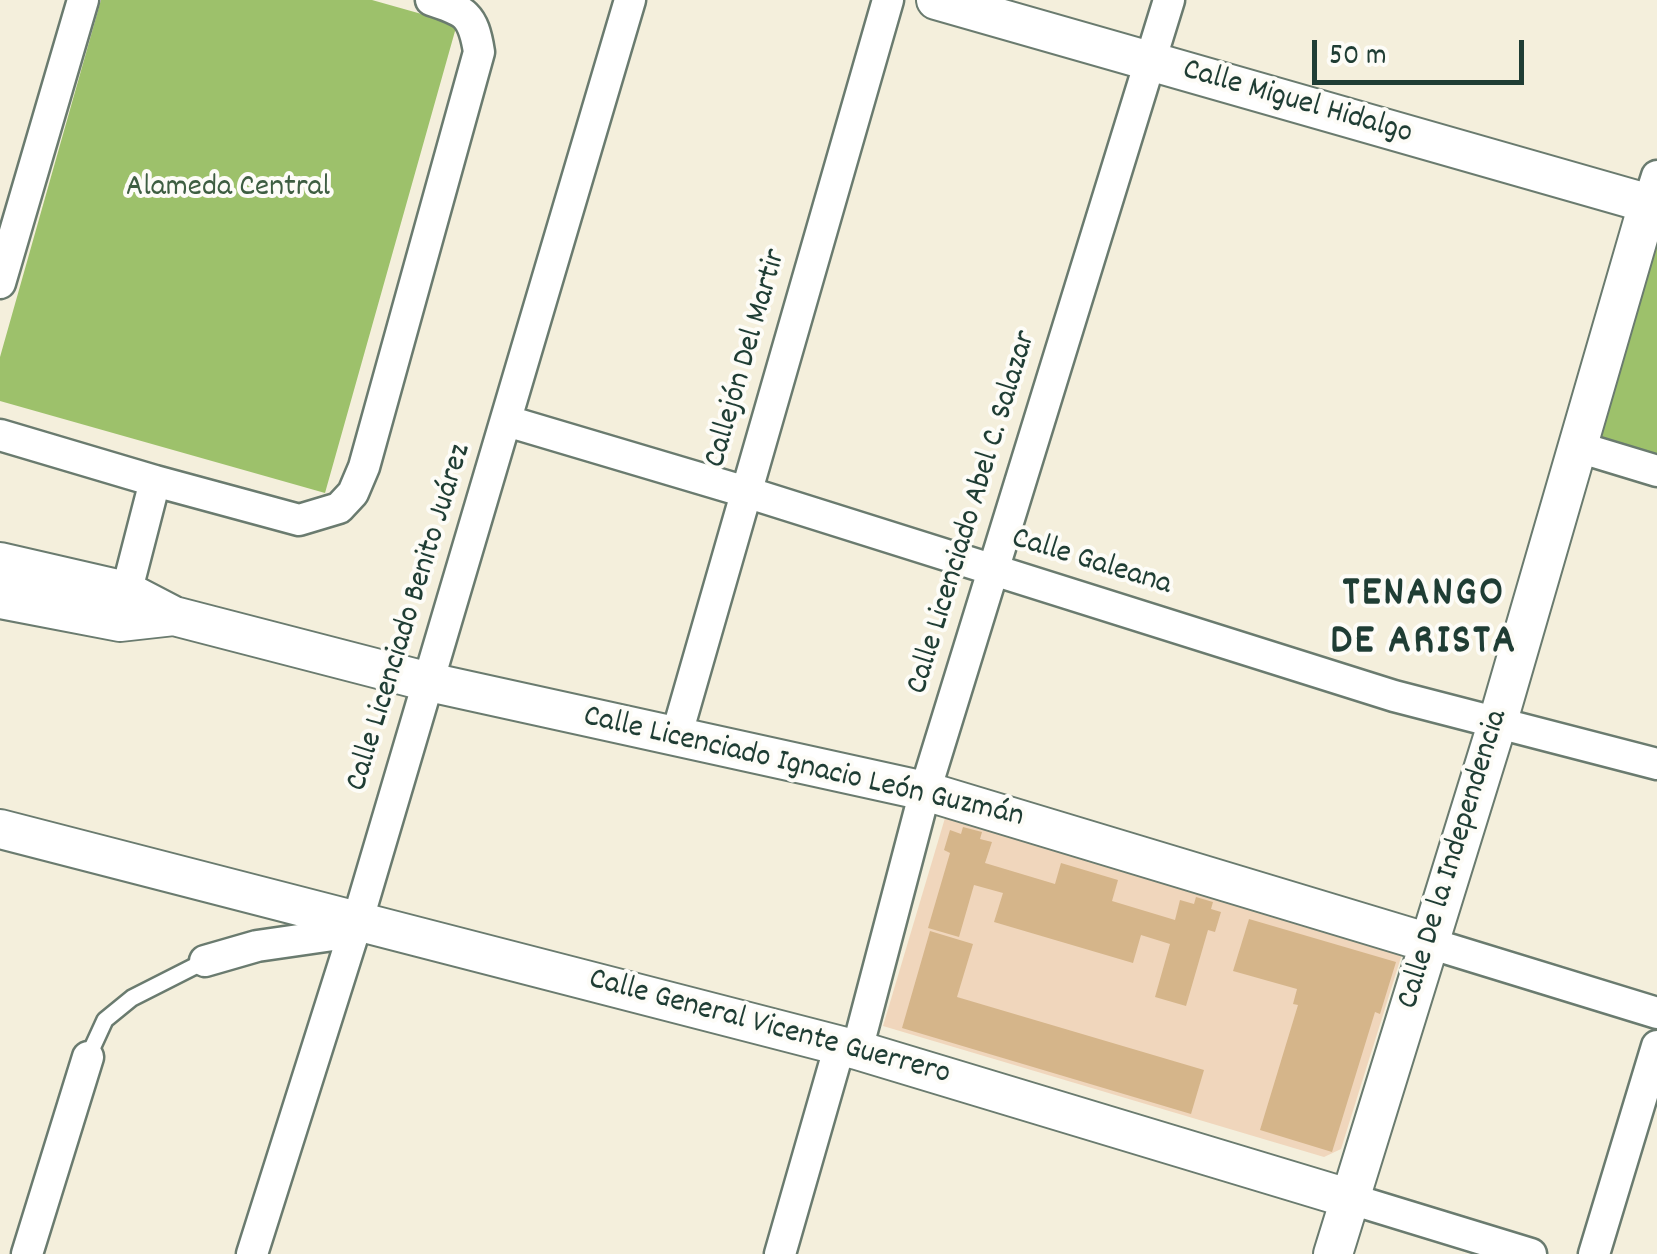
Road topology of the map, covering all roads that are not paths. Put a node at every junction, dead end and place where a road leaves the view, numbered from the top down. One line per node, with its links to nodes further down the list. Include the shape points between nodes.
1 (83, 0): 9 (street)
2 (430, 0): 14 (street, via 462,10 479,52 353,493 339,508 299,520)
3 (630, 0): 10 (street, Calle Licenciado Benito Juárez)
4 (888, 0): 15 (street, Callejón Del Martir)
5 (936, 0): 7 (street, Calle Miguel Hidalgo)
6 (1169, 0): 7 (street, Calle Licenciado Abel C. Salazar)
7 (1150, 62): 8 (street, Calle Miguel Hidalgo); 17 (street, Calle Licenciado Abel C. Salazar)
8 (1654, 196): 12 (street, Calle De la Independencia)
9 (0, 283)
10 (507, 421): 15 (street, Calle Galeana); 20 (street, Calle Licenciado Benito Juárez)
11 (0, 435): 14 (street)
12 (1578, 448): 13 (street); 21 (street, Calle De la Independencia)
13 (1657, 471)
14 (155, 480): 19 (street)
15 (746, 492): 17 (street, Calle Galeana); 22 (street, Callejón Del Martir)
16 (0, 562): 19 (street, Calle Licenciado Ignacio León Guzmán)
17 (992, 569): 21 (street, Calle Galeana, via 1394,696); 24 (street, Calle Licenciado Abel C. Salazar)
18 (0, 599): 19 (street, Calle Licenciado Ignacio León Guzmán)
19 (123, 606): 20 (street, Calle Licenciado Ignacio León Guzmán)
20 (429, 682): 22 (street, Calle Licenciado Ignacio León Guzmán); 26 (street, Calle Licenciado Benito Juárez)
21 (1498, 721): 23 (street, Calle Galeana); 27 (street, Calle De la Independencia)
22 (676, 738): 24 (street, Calle Licenciado Ignacio León Guzmán)
23 (1657, 764)
24 (925, 791): 27 (street, Calle Licenciado Ignacio León Guzmán); 31 (street, Calle Licenciado Abel C. Salazar)
25 (0, 829): 26 (street, Calle General Vicente Guerrero)
26 (356, 926): 28 (street); 31 (street, Calle General Vicente Guerrero); 35 (street, Calle Licenciado Benito Juárez)
27 (1430, 942): 29 (street, Calle Licenciado Ignacio León Guzmán); 33 (street, Calle De la Independencia)
28 (205, 961): 32 (lane, via 132,998 105,1020)
29 (1657, 1013)
30 (1657, 1046): 39 (street)
31 (848, 1047): 33 (street, Calle General Vicente Guerrero); 36 (street, Calle Licenciado Abel C. Salazar)
32 (88, 1057): 34 (street)
33 (1350, 1199): 37 (street, Calle De la Independencia); 38 (street, Calle General Vicente Guerrero)
34 (27, 1254)
35 (252, 1254)
36 (780, 1254)
37 (1332, 1254)
38 (1531, 1254)
39 (1594, 1254)

